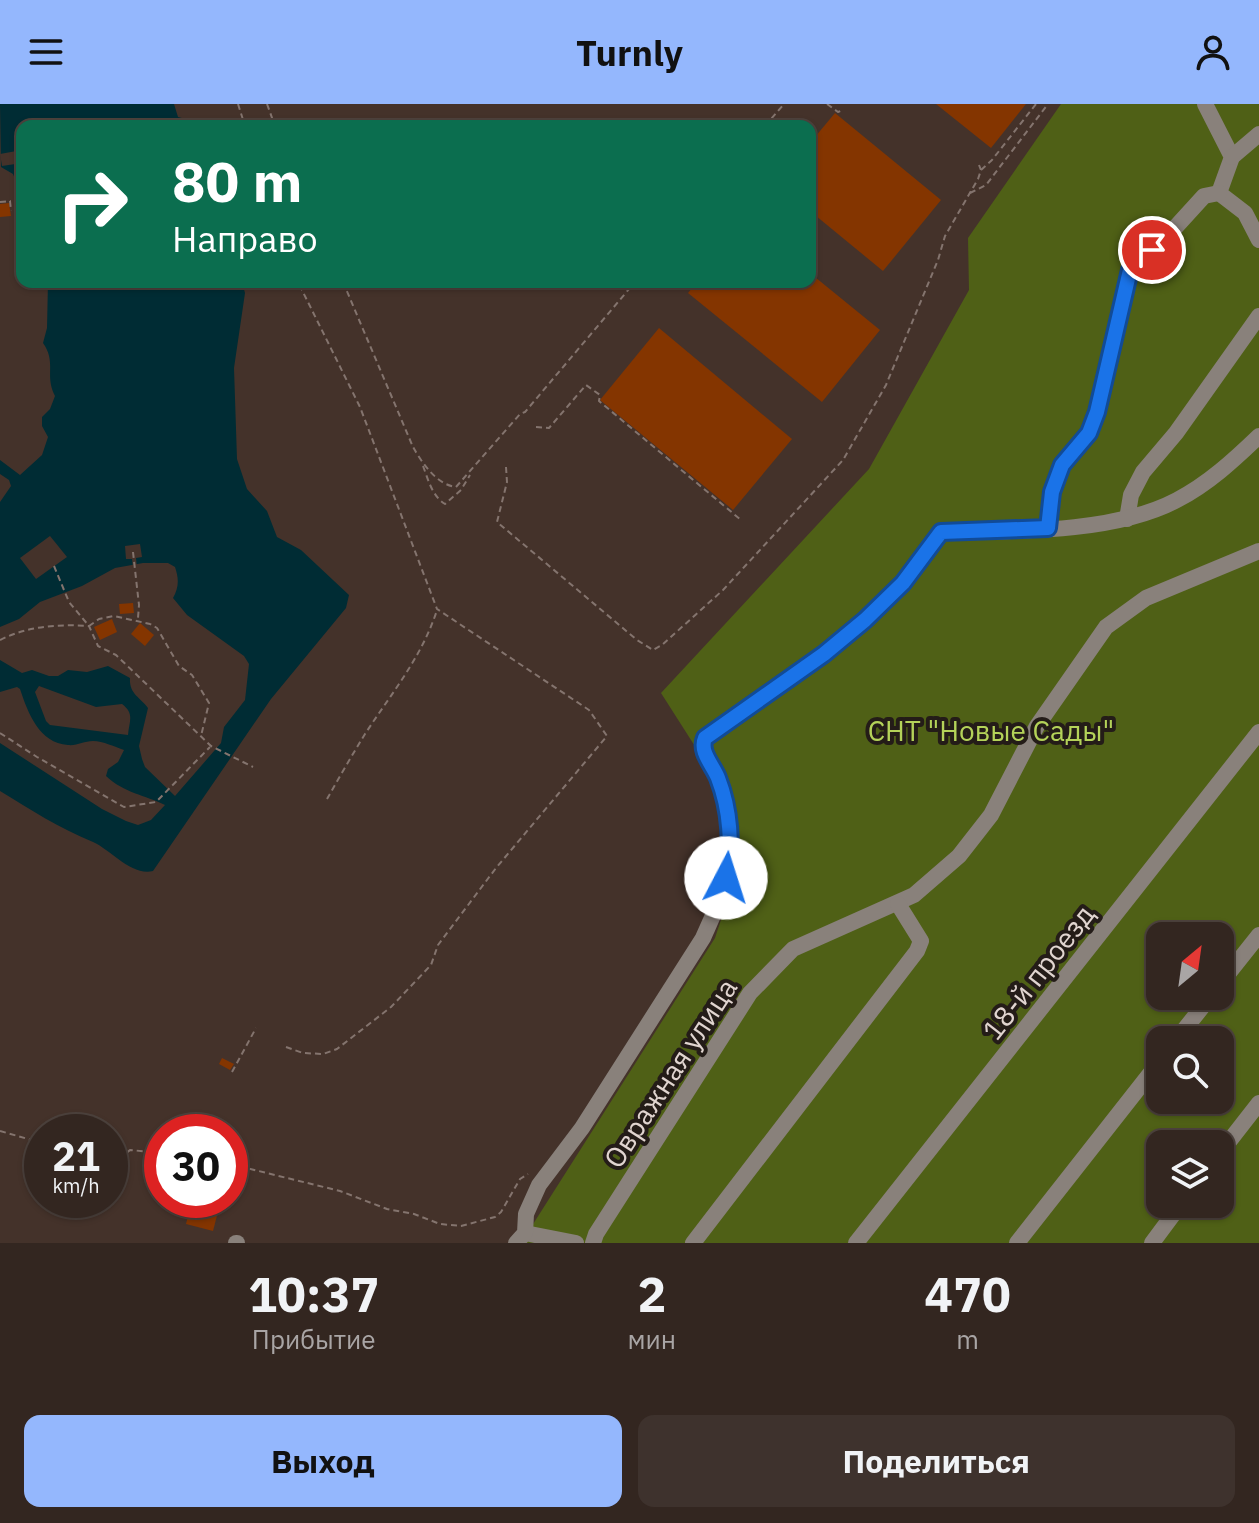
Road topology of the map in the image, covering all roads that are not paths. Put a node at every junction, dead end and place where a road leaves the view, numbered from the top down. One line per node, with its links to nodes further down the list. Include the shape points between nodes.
1 (1205, 104): 3 (street)
2 (1259, 134): 3 (street)
3 (1232, 157): 4 (street)
4 (1219, 193): 5 (street, via 1245,213); 9 (street, via 1204,196 1130,270 1097,412 1089,433 1062,465)
5 (1259, 240)
6 (1259, 316): 8 (street, via 1143,472)
7 (1259, 436): 8 (street, via 1179,500)
8 (1127, 519): 9 (street)
9 (1048, 528): 21 (street, via 941,532 903,583 865,620 705,738 703,748 723,793 730,846 726,878 710,923 582,1128 546,1174)
10 (1259, 551): 12 (street, Овражная улица, via 1146,598 1106,627 1037,726 983,825 959,856)
11 (1259, 732): 25 (street, 18-й проезд)
12 (898, 904): 23 (street, Овражная улица, via 793,949 750,993); 24 (street, via 921,941 917,951)
13 (1259, 935): 14 (street)
14 (1234, 966)
15 (1200, 1010): 16 (street)
16 (1187, 1026)
17 (1146, 1079): 26 (street)
18 (1259, 1103): 19 (street)
19 (1234, 1135)
20 (1171, 1218): 27 (street)
21 (520, 1238): 22 (street)
22 (576, 1243)
23 (593, 1243)
24 (693, 1243)
25 (856, 1243)
26 (1017, 1243)
27 (1152, 1243)

